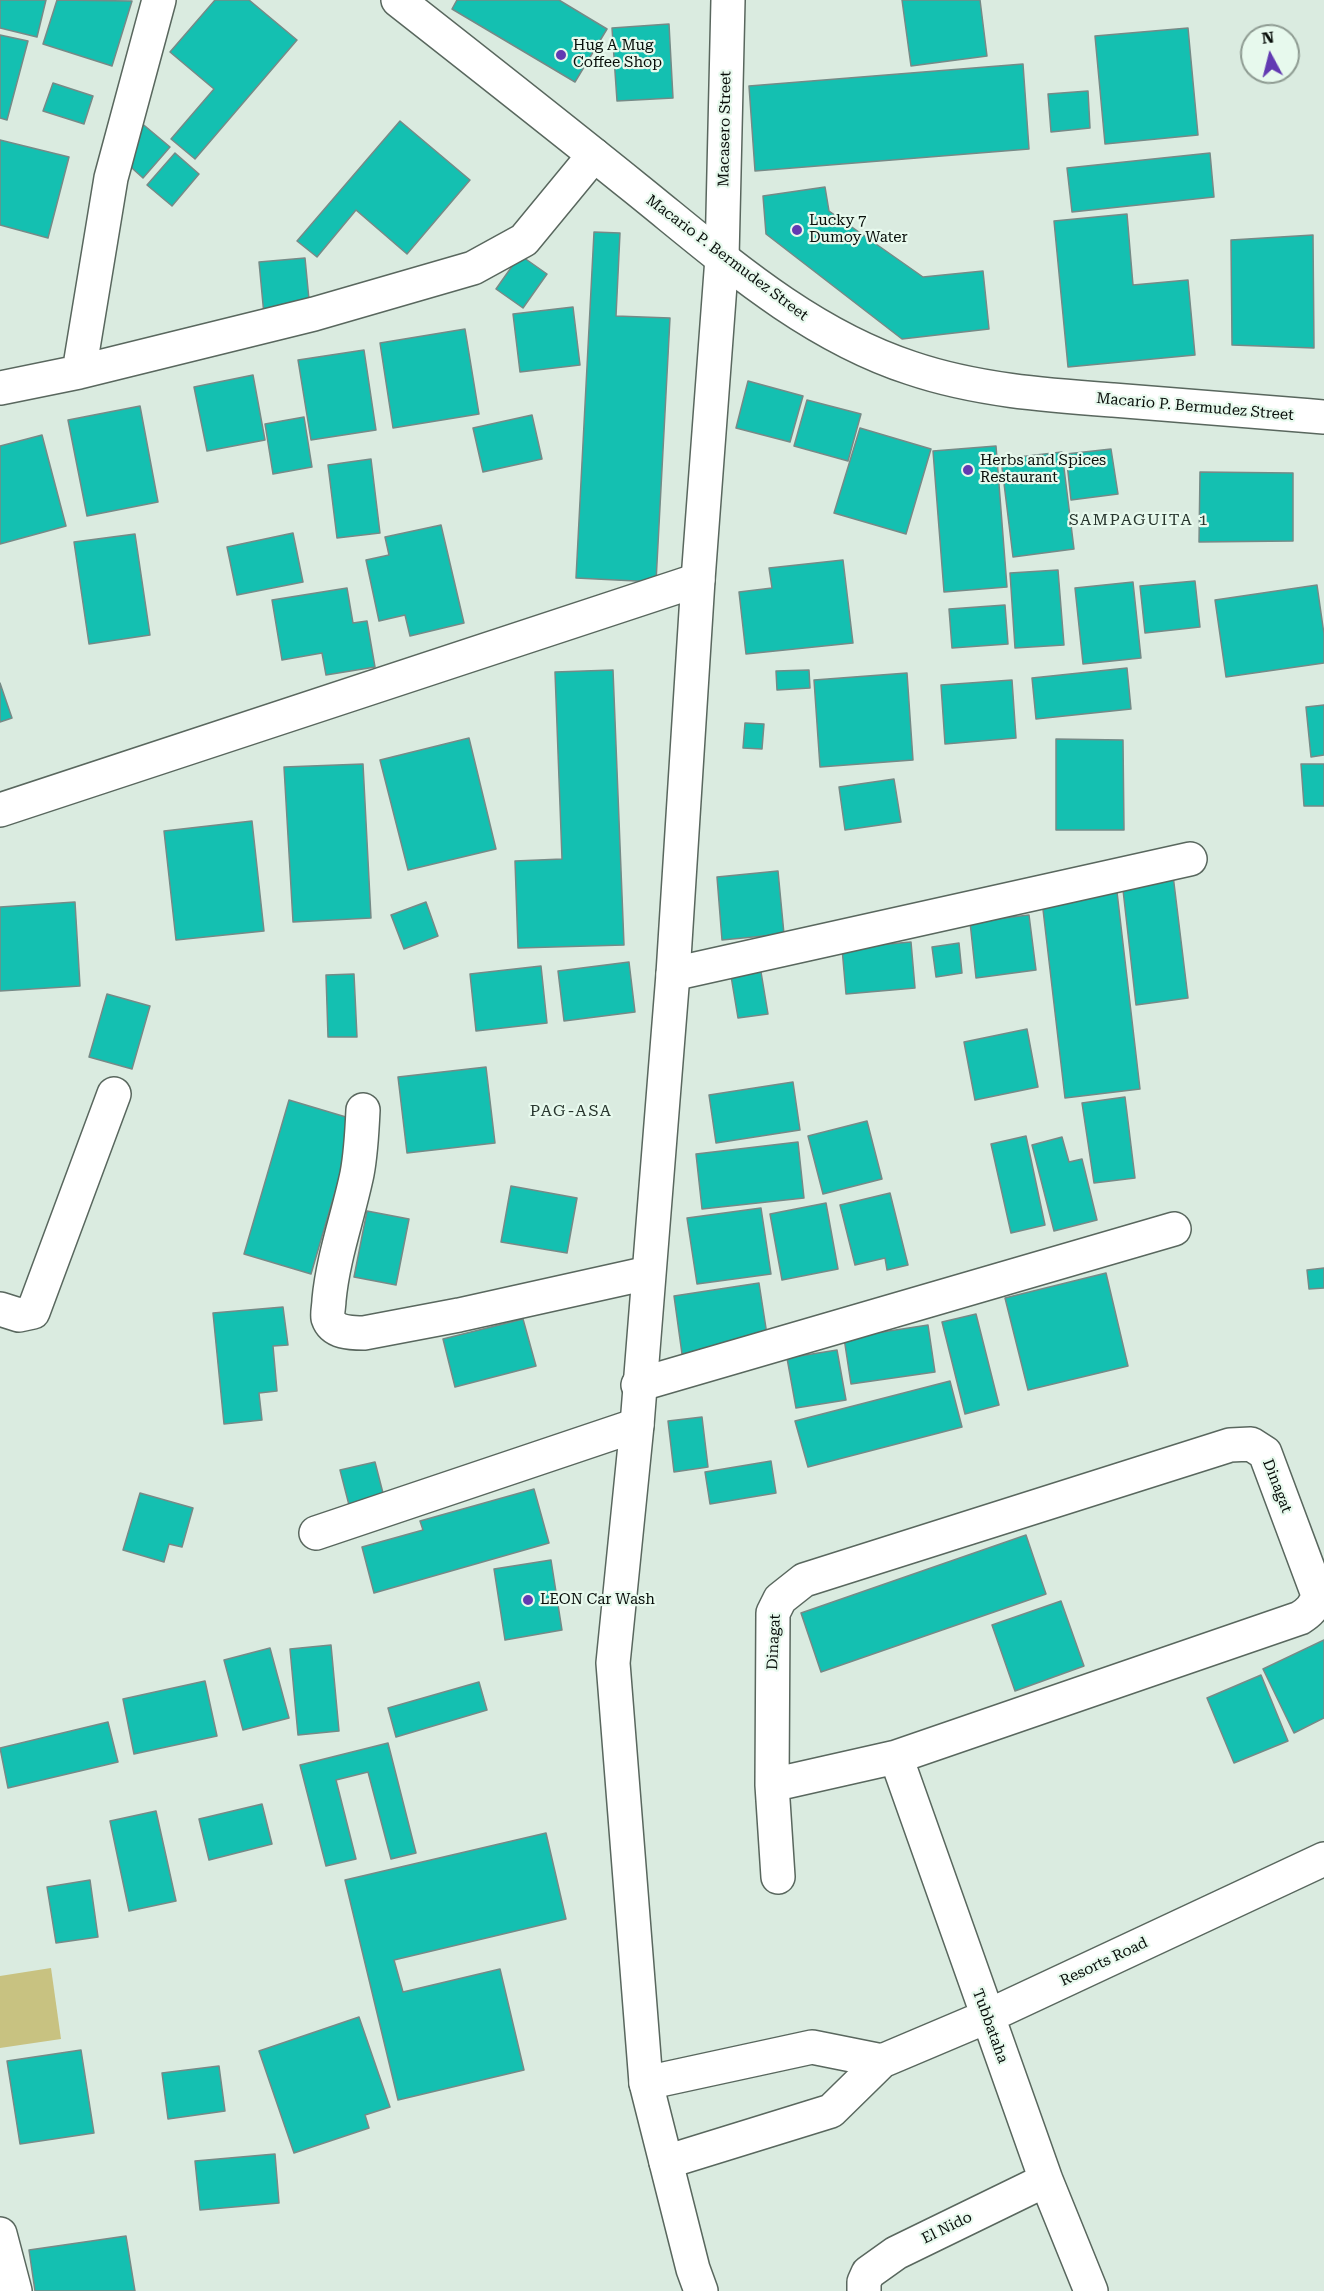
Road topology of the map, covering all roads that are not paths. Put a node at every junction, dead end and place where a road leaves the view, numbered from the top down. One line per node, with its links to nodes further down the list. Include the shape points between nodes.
1 (159, 0): 6 (street, via 111,178)
2 (398, 0): 4 (street, Macario P. Bermudez Street)
3 (728, 0): 5 (street, Macasero Street)
4 (594, 155): 5 (street, Macario P. Bermudez Street); 6 (street, via 524,240 473,268 314,314)
5 (722, 258): 8 (street, Macario P. Bermudez Street, via 824,330 910,368 966,384 1038,394); 9 (street, Macasero Street)
6 (79, 372): 7 (street)
7 (0, 388)
8 (1324, 417)
9 (698, 580): 10 (street); 12 (street, Macasero Street)
10 (0, 810)
11 (1190, 859): 12 (street)
12 (673, 974): 16 (street, Macasero Street)
13 (114, 1094): 17 (street, via 33,1312 19,1315)
14 (363, 1110): 16 (street, via 357,1175 332,1274 328,1317 340,1330 364,1333)
15 (1174, 1229): 18 (street)
16 (648, 1273): 18 (street, Macasero Street)
17 (0, 1309)
18 (638, 1385): 19 (street, Macasero Street)
19 (637, 1425): 20 (street); 27 (street, Macasero Street, via 613,1663)
20 (316, 1533)
21 (896, 1757): 22 (street, Dinagat); 22 (street, Dinagat, via 1308,1613 1318,1595 1265,1453 1251,1444 1230,1445 804,1580 780,1599 773,1613); 25 (street, Tubbataha)
22 (772, 1785): 24 (street, Dinagat)
23 (1324, 1859): 25 (street, Resorts Road)
24 (778, 1877)
25 (986, 2017): 26 (street, Resorts Road); 29 (street, Tubbataha)
26 (882, 2061): 27 (street, via 812,2047); 28 (street, Resorts Road, via 831,2110)
27 (646, 2083): 28 (street, Macasero Street)
28 (666, 2162): 32 (street, Macasero Street)
29 (1046, 2180): 33 (street, El Nido, via 896,2253 868,2272); 34 (street, Tubbataha)
30 (0, 2234): 31 (street)
31 (15, 2291)
32 (701, 2291)
33 (864, 2291)
34 (1091, 2291)

